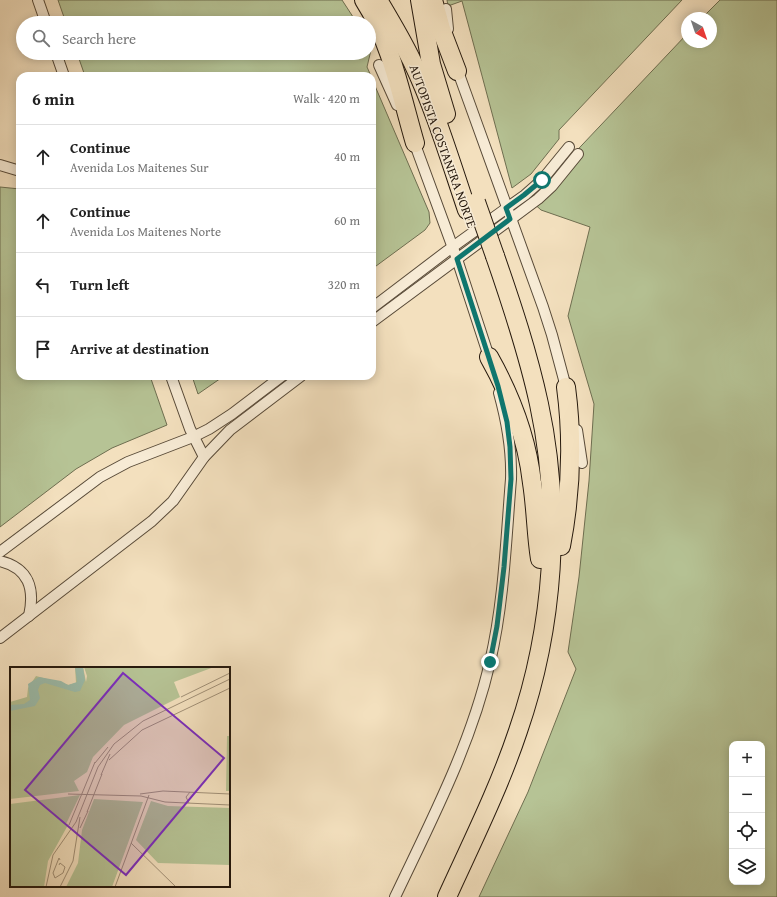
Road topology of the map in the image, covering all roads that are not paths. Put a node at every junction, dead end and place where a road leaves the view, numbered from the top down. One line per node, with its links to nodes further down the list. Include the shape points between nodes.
1 (38, 0): 6 (street)
2 (364, 0): 7 (highway)
3 (378, 0): 19 (highway, AUTOPISTA COSTANERA NORTE, via 419,76)
4 (420, 0): 19 (highway, AUTOPISTA COSTANERA NORTE, via 433,71)
5 (440, 5): 11 (highway, via 441,29)
6 (44, 16)
7 (373, 16)
8 (376, 22): 13 (highway, via 392,64)
9 (58, 60): 12 (street)
10 (379, 65): 13 (street)
11 (458, 71): 20 (street)
12 (63, 72)
13 (415, 142): 22 (street)
14 (568, 147): 20 (street, via 538,184)
15 (578, 154): 21 (street, via 544,194)
16 (16, 163): 17 (street)
17 (0, 164): 18 (street)
18 (16, 170)
19 (472, 206): 24 (highway, AUTOPISTA COSTANERA NORTE)
20 (506, 208): 21 (street); 22 (street)
21 (510, 219): 23 (street); 31 (street, via 550,328)
22 (453, 247): 23 (street); 25 (street)
23 (457, 259): 26 (street); 27 (street)
24 (490, 260): 36 (highway, AUTOPISTA COSTANERA NORTE, via 530,415 540,496); 38 (highway, AUTOPISTA COSTANERA NORTE, via 525,348 545,436 552,526)
25 (376, 305)
26 (376, 319)
27 (489, 357): 36 (highway, via 510,400 523,437 532,483); 41 (street, via 507,422 511,464 497,626 487,676 467,737)
28 (172, 380): 32 (street)
29 (277, 380): 32 (street, via 232,414)
30 (296, 380): 33 (street, via 230,430)
31 (566, 387): 34 (street, via 577,429); 38 (highway, via 570,434 569,481 563,535)
32 (193, 437): 33 (street); 35 (street, via 128,462 106,474)
33 (204, 457): 39 (street, via 164,510)
34 (582, 463)
35 (0, 552)
36 (540, 559): 42 (highway, AUTOPISTA COSTANERA NORTE, via 529,643 512,715 480,797)
37 (0, 561): 39 (street, via 13,565 26,578 31,594)
38 (547, 604): 43 (highway, AUTOPISTA COSTANERA NORTE, via 535,672 518,730 484,816)
39 (29, 616): 40 (street)
40 (0, 638)
41 (395, 897)
42 (434, 897)
43 (447, 897)

